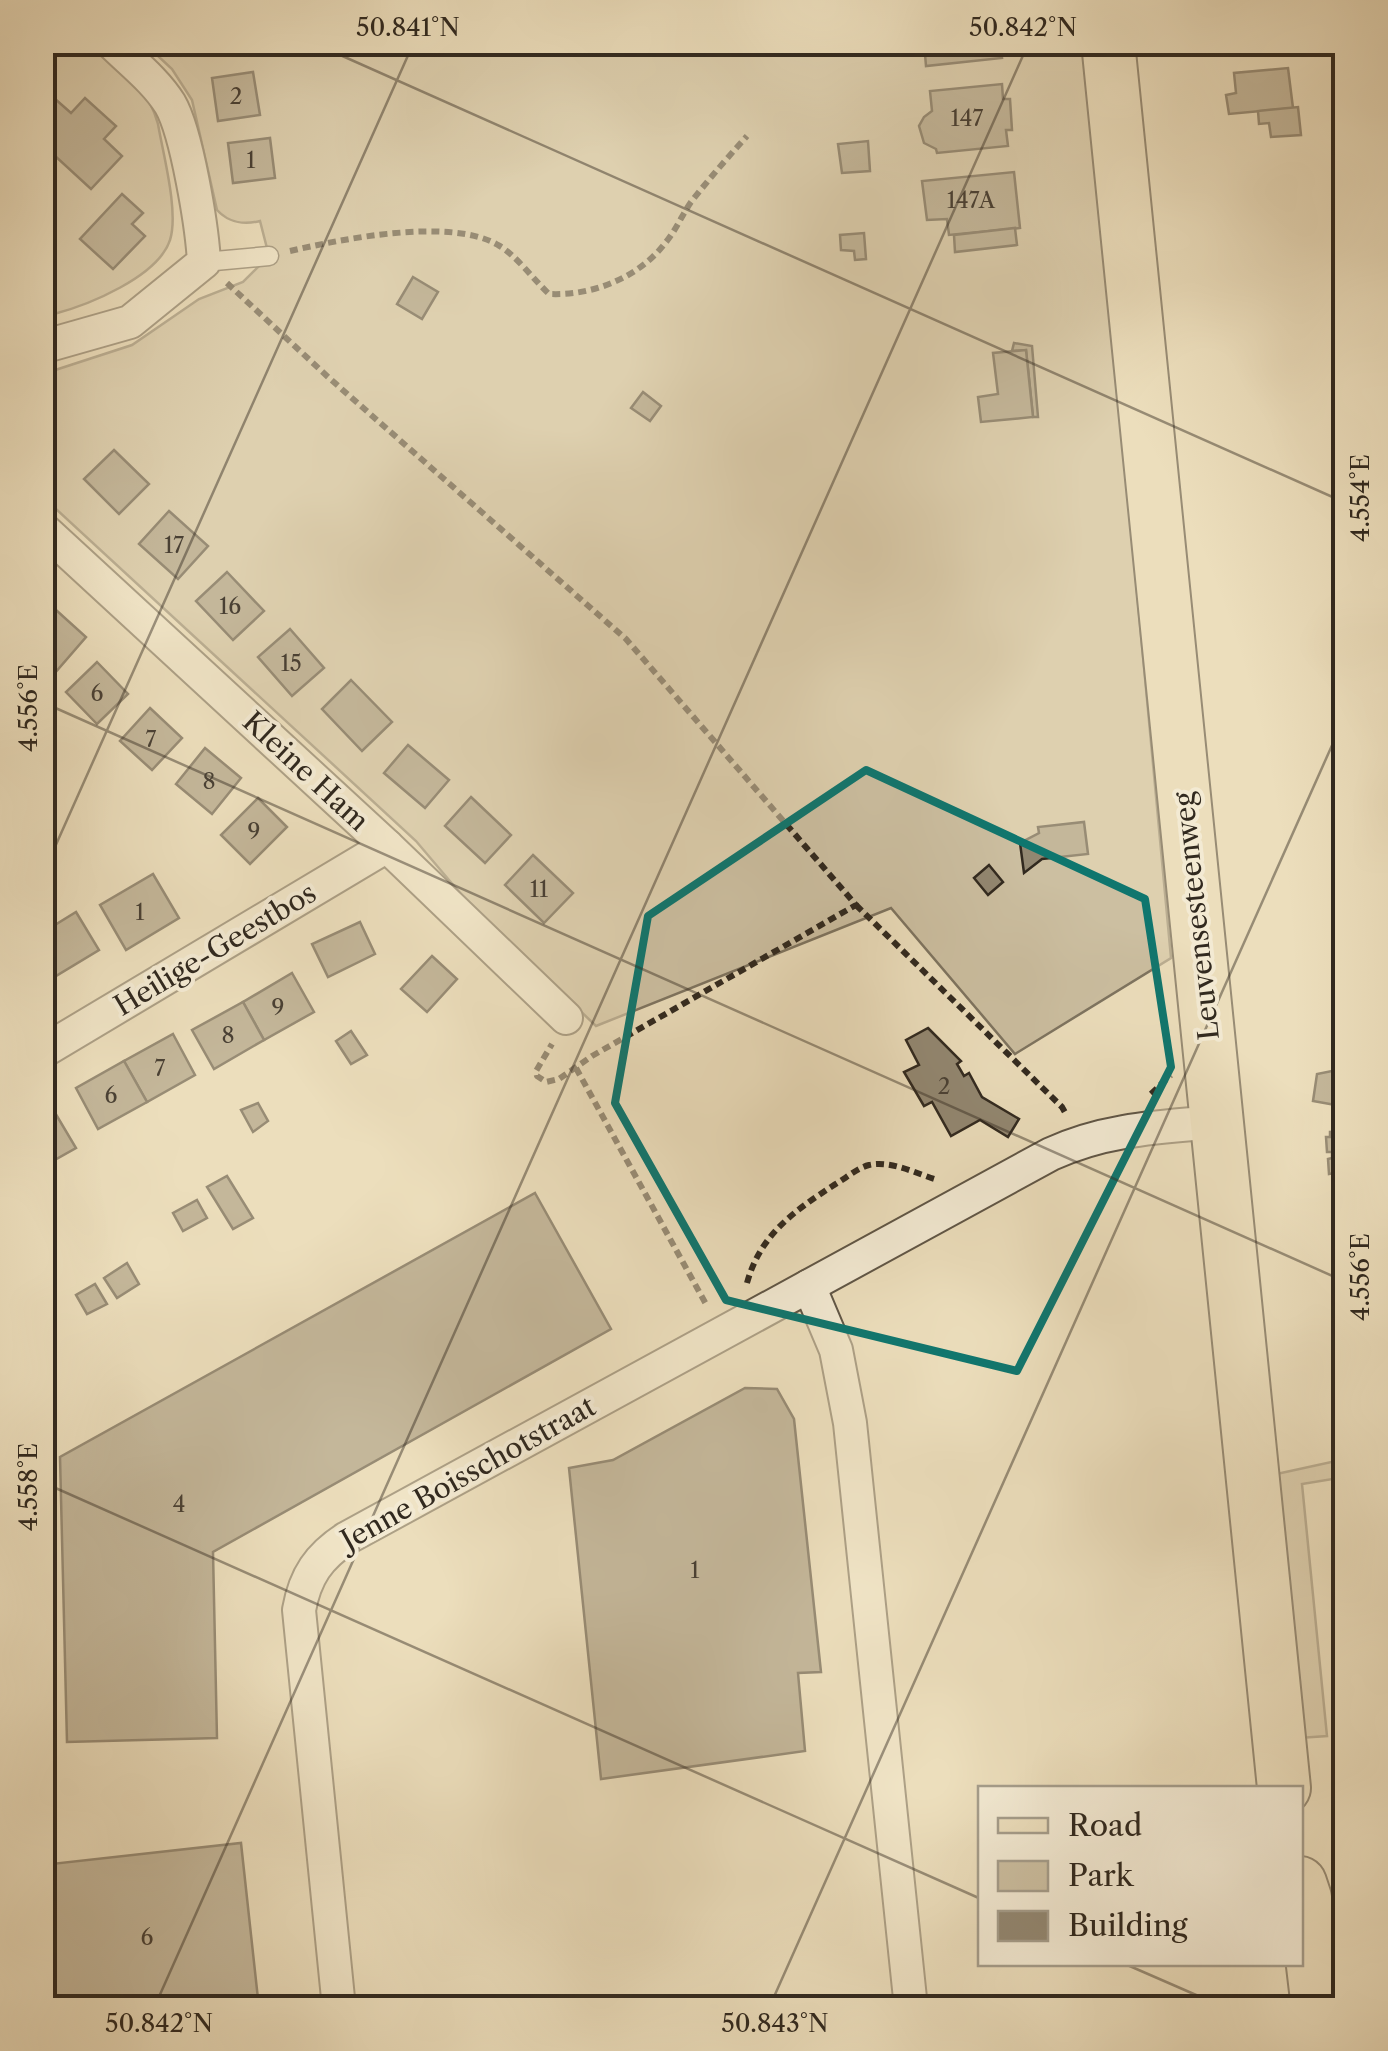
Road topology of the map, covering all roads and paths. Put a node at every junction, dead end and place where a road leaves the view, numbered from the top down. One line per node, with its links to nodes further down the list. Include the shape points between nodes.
1 (111, 42): 5 (street, via 172,108 202,225)
2 (1108, 42): 11 (main road, Leuvensesteenweg)
3 (747, 136): 4 (path, via 666,244 616,281 577,296 549,294 502,246 477,235 350,237)
4 (269, 256): 5 (lane)
5 (204, 262): 6 (street, via 130,322); 9 (path, via 626,639)
6 (42, 347)
7 (42, 528): 8 (street, Kleine Ham)
8 (387, 846): 10 (street, Kleine Ham); 12 (street, Heilige-Geestbos)
9 (856, 905): 13 (path); 16 (path, via 1062,1107 1070,1120)
10 (566, 1018): 13 (path, via 537,1076 546,1082)
11 (1208, 1036): 14 (path, via 1188,1038 1170,1078); 15 (main road, Leuvensesteenweg)
12 (42, 1052)
13 (576, 1068): 19 (path)
14 (1139, 1100)
15 (1217, 1122): 18 (street, Jenne Boisschotstraat, via 1118,1130 1081,1140); 20 (main road, Leuvensesteenweg)
16 (1056, 1127)
17 (951, 1178): 19 (path, via 883,1165 860,1169 773,1232 754,1260 744,1294)
18 (809, 1286): 19 (street, Jenne Boisschotstraat); 24 (street, via 845,1386)
19 (718, 1326): 23 (street, Jenne Boisschotstraat, via 347,1538 306,1580 300,1628)
20 (1284, 1786)
21 (1303, 1892): 26 (main road)
22 (1292, 1966): 25 (main road)
23 (339, 2008)
24 (911, 2008)
25 (1295, 2008)
26 (1318, 2008)

